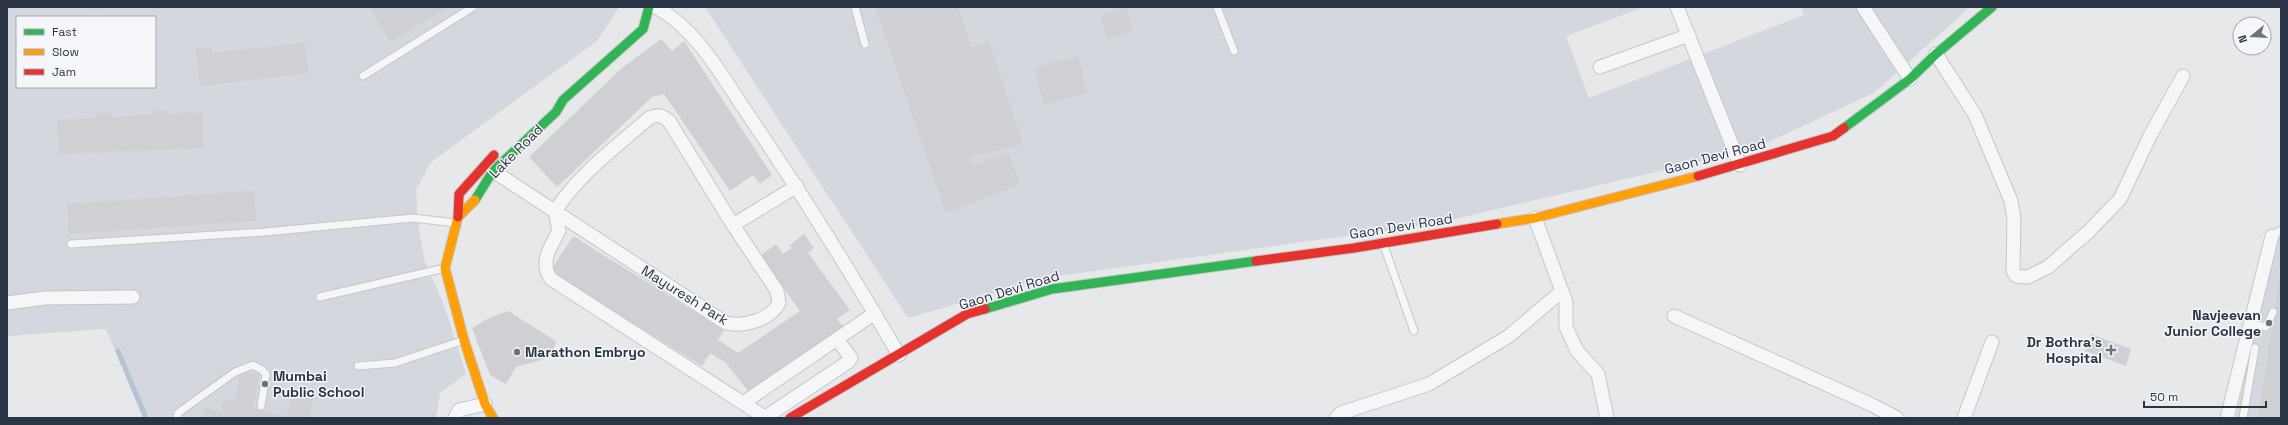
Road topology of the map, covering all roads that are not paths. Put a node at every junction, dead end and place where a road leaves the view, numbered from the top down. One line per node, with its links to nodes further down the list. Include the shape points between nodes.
1 (473, 7): 14 (lane)
2 (649, 7): 18 (street, Lake Road, via 643,29)
3 (656, 7): 23 (street, via 669,14 701,46)
4 (855, 7): 10 (lane)
5 (1217, 7): 11 (lane)
6 (1678, 7): 9 (street)
7 (1863, 7): 16 (street)
8 (1992, 7): 12 (street, Gaon Devi Road)
9 (1689, 35): 13 (street); 21 (street)
10 (865, 44)
11 (1234, 51)
12 (1936, 54): 15 (street, via 1975,115 2011,201 2014,219 2013,271 2021,278 2048,267 2088,232 2120,199 2150,136); 16 (street, Gaon Devi Road)
13 (1600, 67)
14 (363, 76)
15 (2183, 76)
16 (1910, 79): 21 (street, Gaon Devi Road, via 1834,136)
17 (586, 88): 22 (street, via 507,163)
18 (563, 100): 19 (street, via 551,104); 22 (street, Lake Road, via 556,112)
19 (527, 125)
20 (503, 146): 22 (street, via 491,157)
21 (1740, 166): 25 (street, Gaon Devi Road)
22 (492, 170): 24 (street, Mayuresh Park); 26 (street, Lake Road, via 475,201); 26 (street, via 459,194)
23 (797, 186): 27 (street); 37 (street)
24 (556, 212): 27 (street, Mayuresh Park, via 581,177 649,118 656,115 669,121); 27 (street, Mayuresh Park, via 726,323 748,324 774,311 779,303 776,291); 47 (street, via 560,231 548,251 545,264 546,272 551,279)
25 (1535, 218): 29 (street, Gaon Devi Road); 32 (street)
26 (458, 220): 30 (lane, via 413,218 265,232); 31 (street)
27 (733, 225)
28 (2276, 233): 39 (street)
29 (1383, 243): 40 (lane); 45 (street, Gaon Devi Road, via 1052,289 967,314)
30 (71, 244)
31 (446, 268): 34 (lane); 42 (street)
32 (1562, 291): 55 (street, via 1508,336 1429,384 1340,413); 56 (street, via 1566,302 1566,327 1577,351 1598,374)
33 (133, 297): 35 (street, via 45,298)
34 (320, 297)
35 (7, 303)
36 (2273, 312): 39 (lane, via 2266,327)
37 (875, 313): 41 (street); 45 (street)
38 (1674, 316): 57 (street, via 1872,404)
39 (2250, 324): 59 (street)
40 (1414, 331)
41 (837, 338): 47 (street); 53 (street, via 851,358 848,362)
42 (464, 340): 46 (lane, via 395,363); 49 (street)
43 (1992, 342): 58 (street)
44 (2255, 348): 60 (lane)
45 (899, 355): 54 (street, Gaon Devi Road)
46 (358, 366)
47 (743, 403): 53 (street)
48 (261, 406): 50 (lane, via 266,374 253,365 235,372 178,413)
49 (481, 407): 51 (street, via 459,410); 52 (street)
50 (177, 418)
51 (455, 418)
52 (493, 418)
53 (765, 418)
54 (790, 418)
55 (1336, 418)
56 (1607, 418)
57 (1897, 418)
58 (1964, 418)
59 (2227, 418)
60 (2243, 418)

